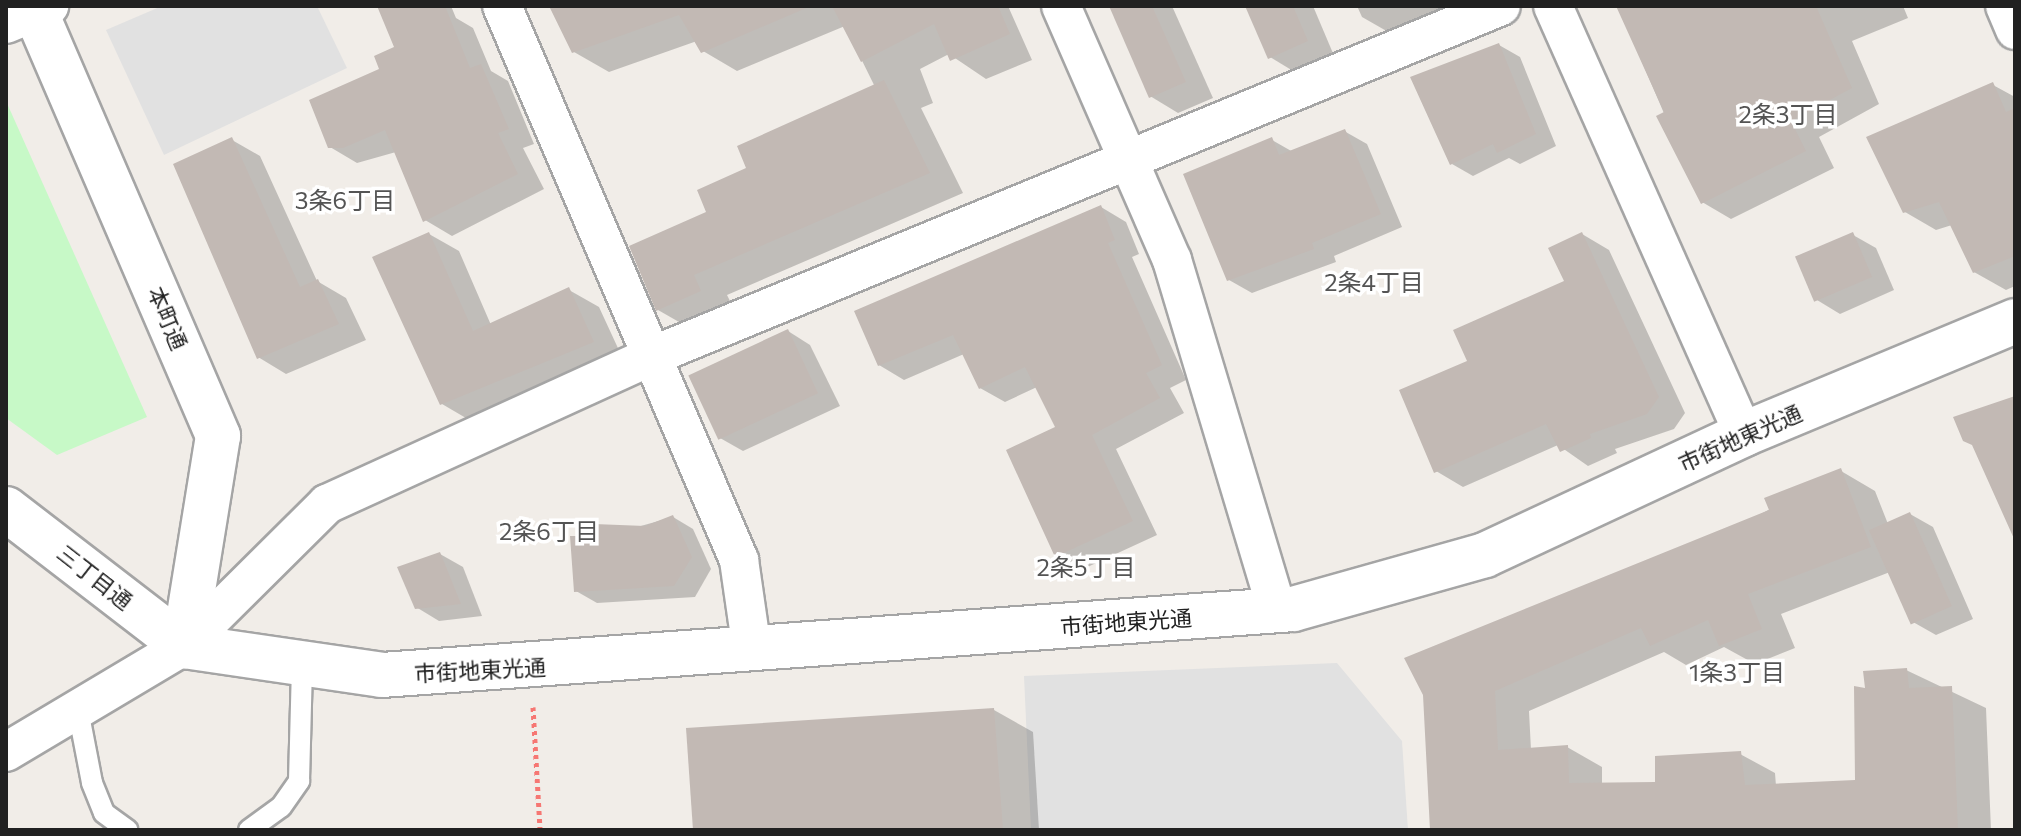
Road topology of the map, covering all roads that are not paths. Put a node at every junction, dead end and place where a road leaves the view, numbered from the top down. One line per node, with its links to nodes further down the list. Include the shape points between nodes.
1 (502, 6): 10 (street)
2 (1061, 6): 8 (street)
3 (1501, 6): 8 (street)
4 (1553, 6): 11 (street)
5 (2005, 6): 7 (street)
6 (31, 12): 14 (street, 本町通, via 218,436)
7 (2015, 30)
8 (1128, 159): 10 (street); 13 (street, via 1172,260)
9 (2015, 321): 11 (street, 市街地東光通)
10 (652, 356): 14 (street, via 327,504); 15 (street, via 739,560)
11 (1744, 434): 13 (street, 市街地東光通, via 1485,555)
12 (6, 509): 14 (street, 三丁目通)
13 (1277, 610): 15 (street, 市街地東光通)
14 (184, 646): 16 (street, 市街地東光通); 17 (street)
15 (752, 650): 16 (street, 市街地東光通, via 382,675)
16 (302, 665): 20 (lane, via 299,781 281,807)
17 (78, 710): 18 (street); 19 (lane, via 104,813)
18 (6, 752)
19 (127, 830)
20 (249, 830)

